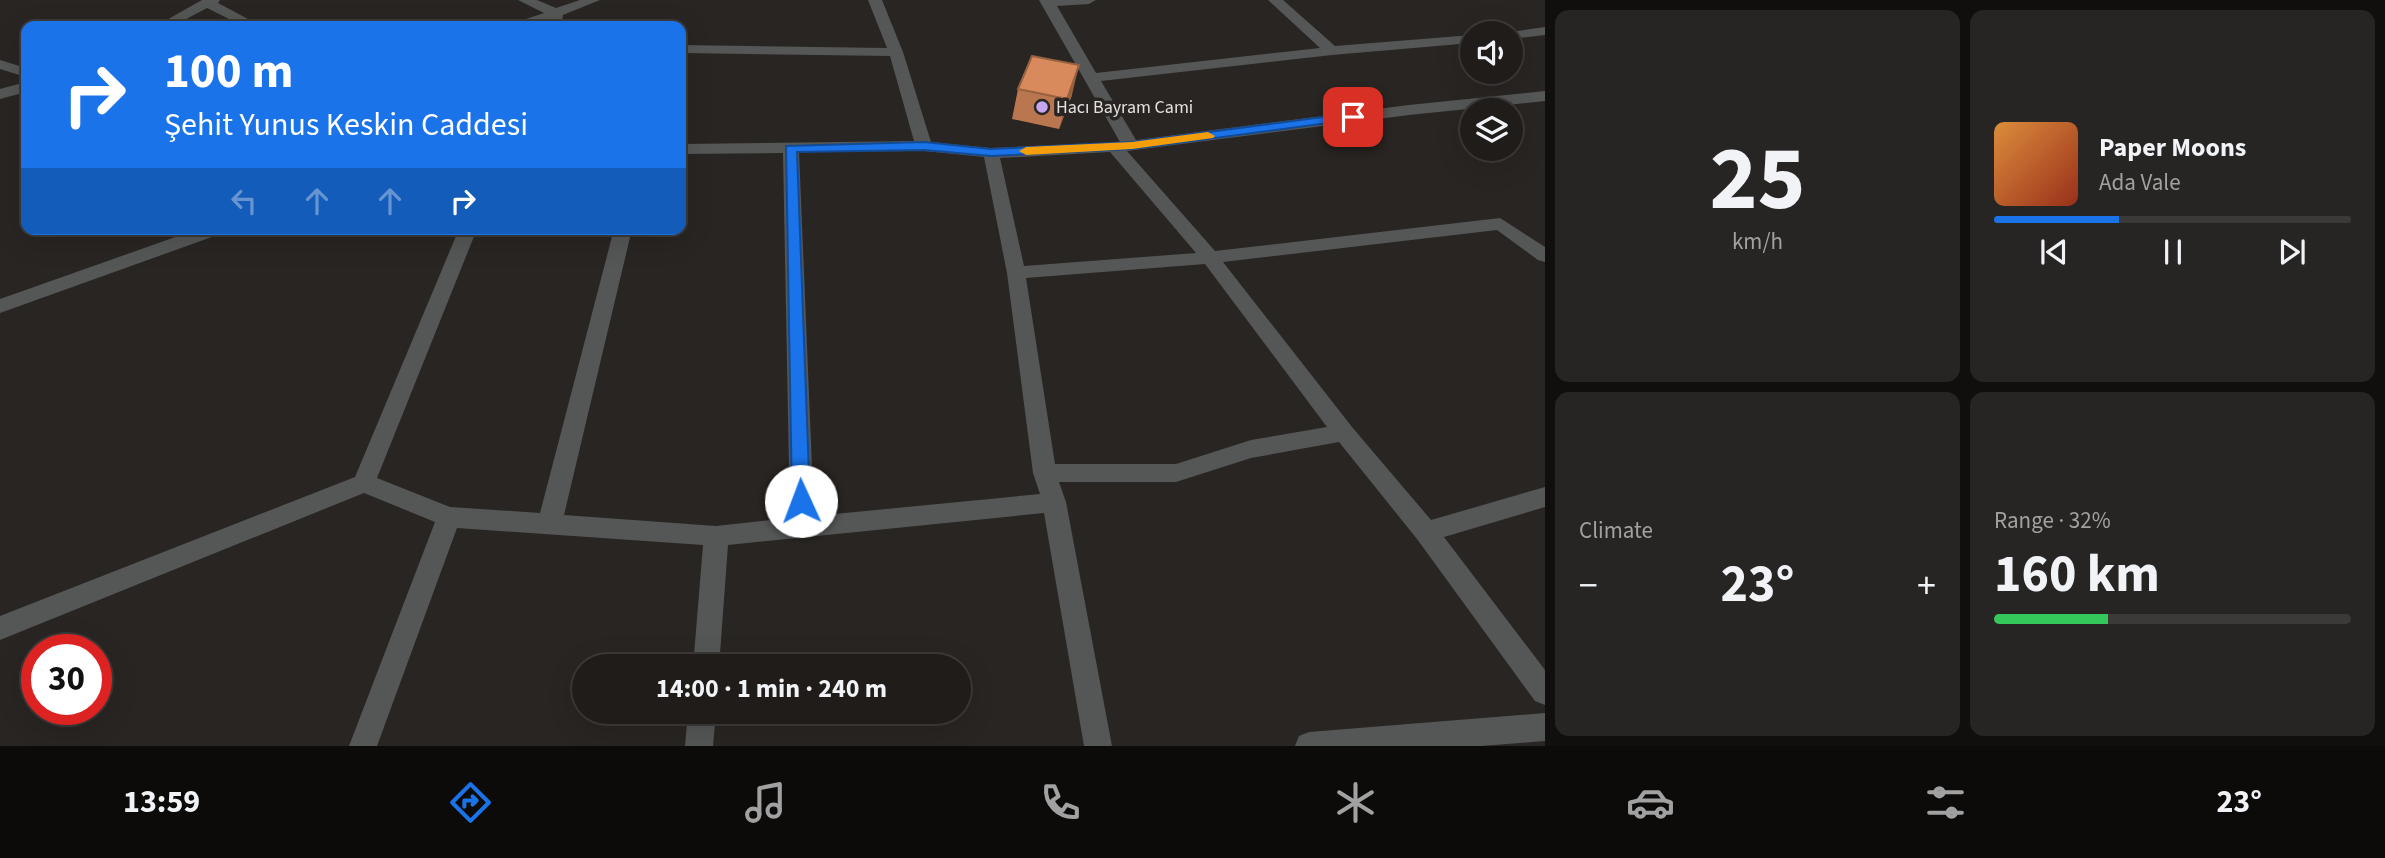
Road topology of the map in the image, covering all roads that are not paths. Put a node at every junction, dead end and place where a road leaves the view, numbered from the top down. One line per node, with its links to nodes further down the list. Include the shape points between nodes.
1 (525, 0): 8 (street)
2 (593, 0): 8 (street)
3 (875, 0): 16 (street)
4 (1089, 0): 7 (street)
5 (1275, 0): 15 (street)
6 (210, 1): 9 (street); 10 (street)
7 (1047, 1): 19 (street)
8 (555, 20)
9 (172, 21)
10 (245, 21)
11 (1545, 31): 12 (street)
12 (1523, 34)
13 (1460, 40): 15 (street)
14 (686, 49): 16 (street)
15 (1332, 51): 19 (street)
16 (896, 52): 23 (street)
17 (0, 64): 18 (street)
18 (21, 71)
19 (1091, 78): 24 (street)
20 (14, 90): 22 (street)
21 (1545, 96): 24 (street)
22 (0, 100)
23 (924, 146): 25 (street); 27 (street)
24 (1123, 146): 27 (street); 32 (street)
25 (791, 148): 26 (street); 42 (street)
26 (686, 149)
27 (991, 153): 33 (street)
28 (200, 235): 34 (street)
29 (466, 235): 37 (street)
30 (621, 235): 41 (street)
31 (1545, 255): 32 (street, via 1500,224)
32 (1210, 258): 33 (street); 35 (street)
33 (1016, 273): 36 (street)
34 (0, 306)
35 (1344, 433): 36 (street, via 1251,449 1176,472); 43 (street)
36 (1045, 473): 39 (street)
37 (364, 483): 40 (street); 45 (street)
38 (1545, 497): 43 (street)
39 (1054, 502): 42 (street); 52 (street)
40 (449, 517): 41 (street); 50 (street)
41 (549, 526): 44 (street)
42 (802, 528): 44 (street)
43 (1426, 532): 47 (street)
44 (716, 536): 46 (street)
45 (0, 628)
46 (707, 654)
47 (1545, 692)
48 (701, 724): 51 (street)
49 (1545, 727): 53 (street)
50 (362, 746)
51 (699, 746)
52 (1098, 746)
53 (1309, 746)

